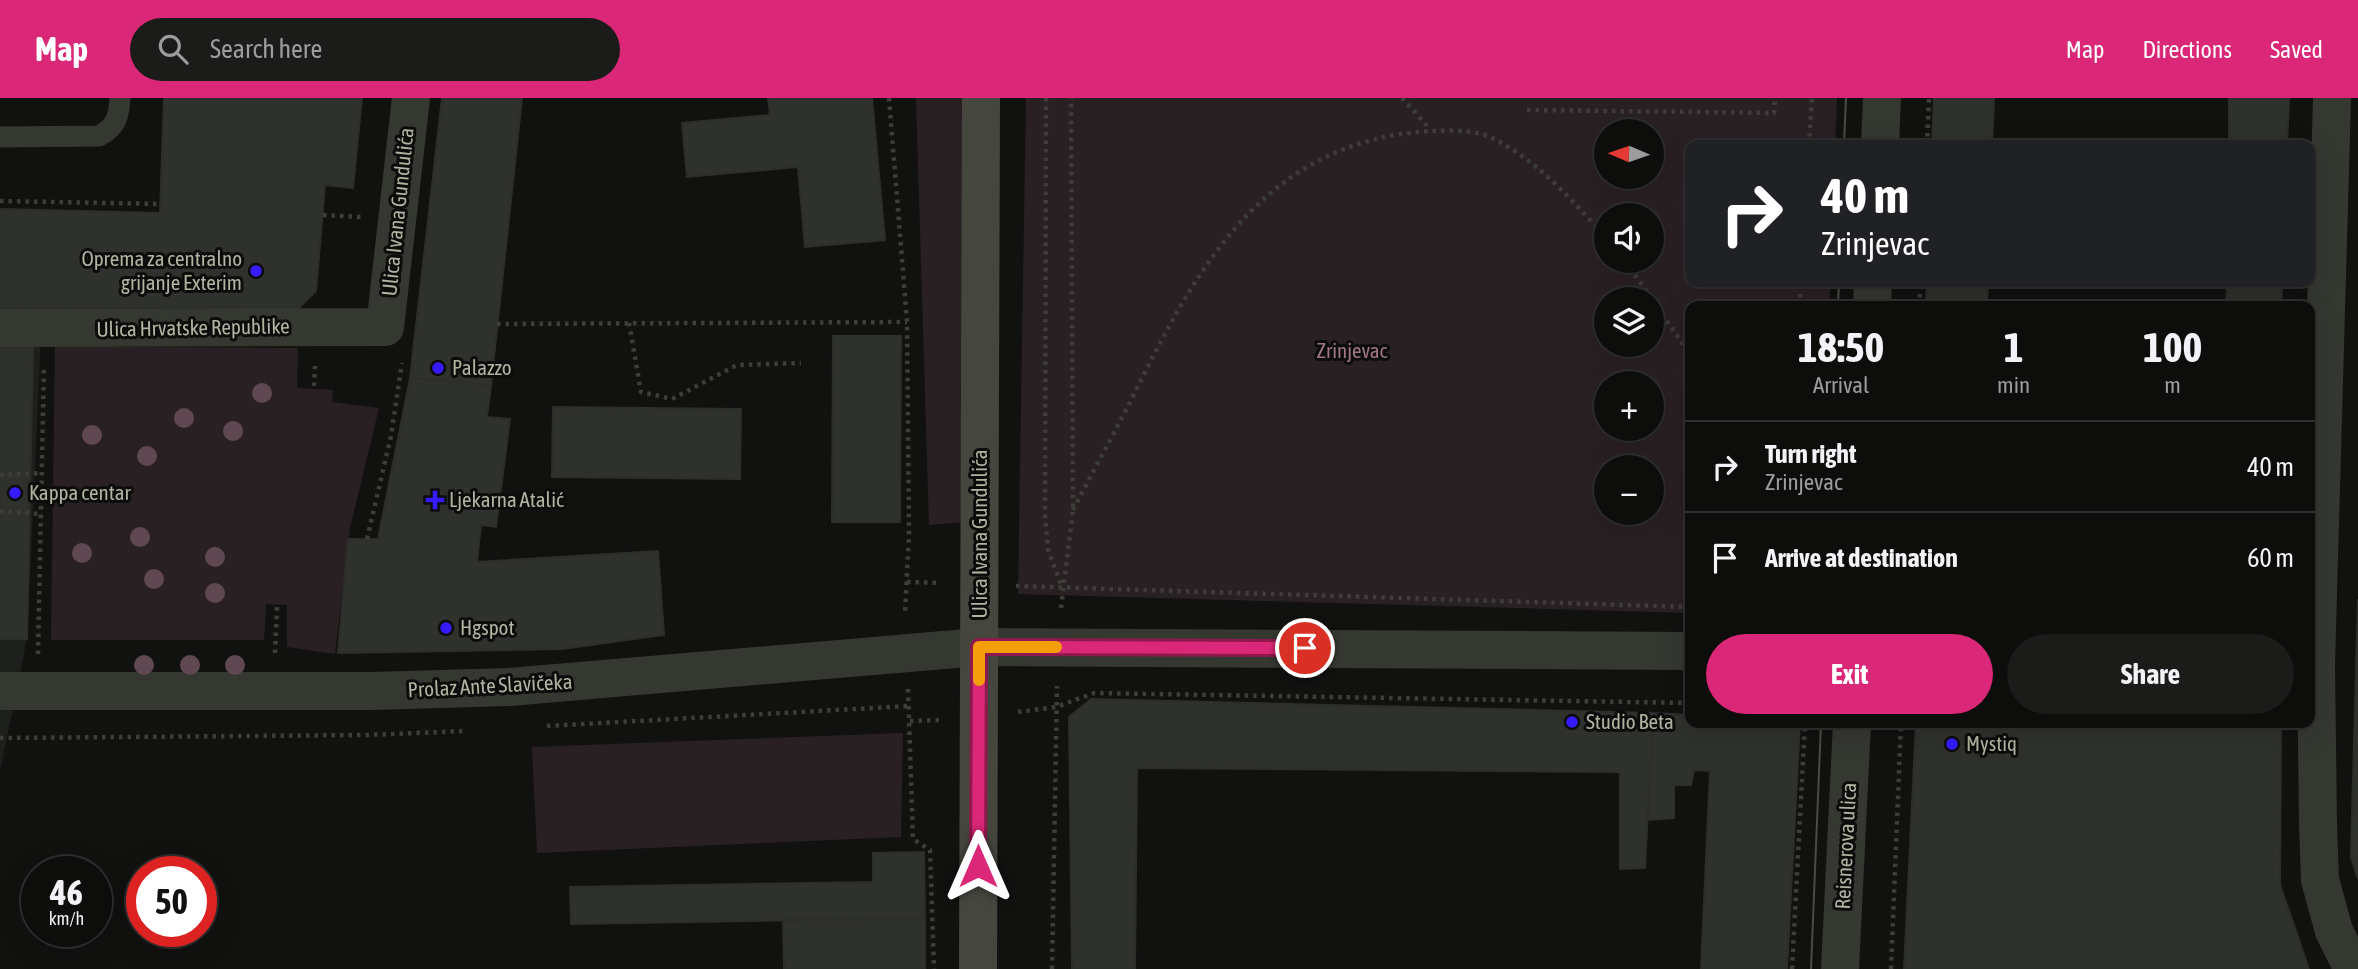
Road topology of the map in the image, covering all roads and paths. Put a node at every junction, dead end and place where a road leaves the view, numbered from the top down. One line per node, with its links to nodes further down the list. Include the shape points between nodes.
1 (120, 98): 15 (lane, via 118,119 99,136)
2 (411, 98): 28 (street, Ulica Ivana Gundulića)
3 (889, 98): 24 (path)
4 (982, 98): 38 (main road, Ulica Ivana Gundulića)
5 (1046, 98): 39 (path, via 1045,514 1048,550)
6 (1071, 98): 33 (path)
7 (1402, 98): 14 (path)
8 (1775, 98): 13 (path, via 1774,113)
9 (1812, 98): 16 (path)
10 (1882, 98): 17 (street)
11 (1929, 98): 18 (path)
12 (2332, 98): 40 (street)
13 (1527, 110)
14 (1430, 130): 21 (path, via 1487,135 1536,164); 33 (path, via 1374,138 1322,157 1286,179 1253,209 1205,265 1162,334)
15 (0, 137)
16 (1809, 140)
17 (1880, 140)
18 (1927, 140)
19 (0, 201): 20 (path)
20 (160, 204)
21 (1594, 224)
22 (1664, 316): 29 (path)
23 (629, 323): 24 (path); 25 (path); 30 (path, via 641,392 672,398 737,365)
24 (907, 323): 37 (path)
25 (498, 324)
26 (0, 328): 27 (street, Ulica Hrvatske Republike)
27 (45, 329): 28 (street, Ulica Hrvatske Republike); 31 (path)
28 (394, 340): 36 (path, via 391,436)
29 (1685, 347)
30 (802, 363)
31 (42, 473): 32 (path); 35 (path)
32 (0, 475)
33 (1073, 510): 39 (path)
34 (0, 512): 35 (path)
35 (41, 514): 47 (path)
36 (368, 539)
37 (907, 582): 38 (path); 46 (path)
38 (979, 584): 39 (path); 43 (main road, Ulica Ivana Gundulića)
39 (1062, 588): 42 (path); 44 (path)
40 (2315, 605)
41 (277, 606): 48 (path)
42 (1685, 607)
43 (979, 647): 44 (street); 46 (street, Prolaz Ante Slavičeka); 52 (main road, Ulica Ivana Gundulića)
44 (1058, 647): 45 (street); 51 (path)
45 (1685, 651)
46 (907, 654): 49 (street, Prolaz Ante Slavičeka, via 509,687); 53 (path)
47 (38, 658)
48 (275, 661)
49 (0, 691)
50 (1685, 703): 51 (path, via 1094,693)
51 (1056, 707): 52 (path); 60 (path)
52 (979, 718): 53 (path); 59 (main road, Ulica Ivana Gundulića)
53 (909, 721): 58 (path, via 913,839 930,850)
54 (2315, 726): 64 (street, via 2320,880 2334,931)
55 (1805, 728): 61 (path)
56 (1852, 728): 62 (street, Reisnerova ulica)
57 (1901, 728): 63 (path)
58 (934, 969)
59 (978, 969)
60 (1052, 969)
61 (1792, 969)
62 (1840, 969)
63 (1891, 969)
64 (2353, 969)

